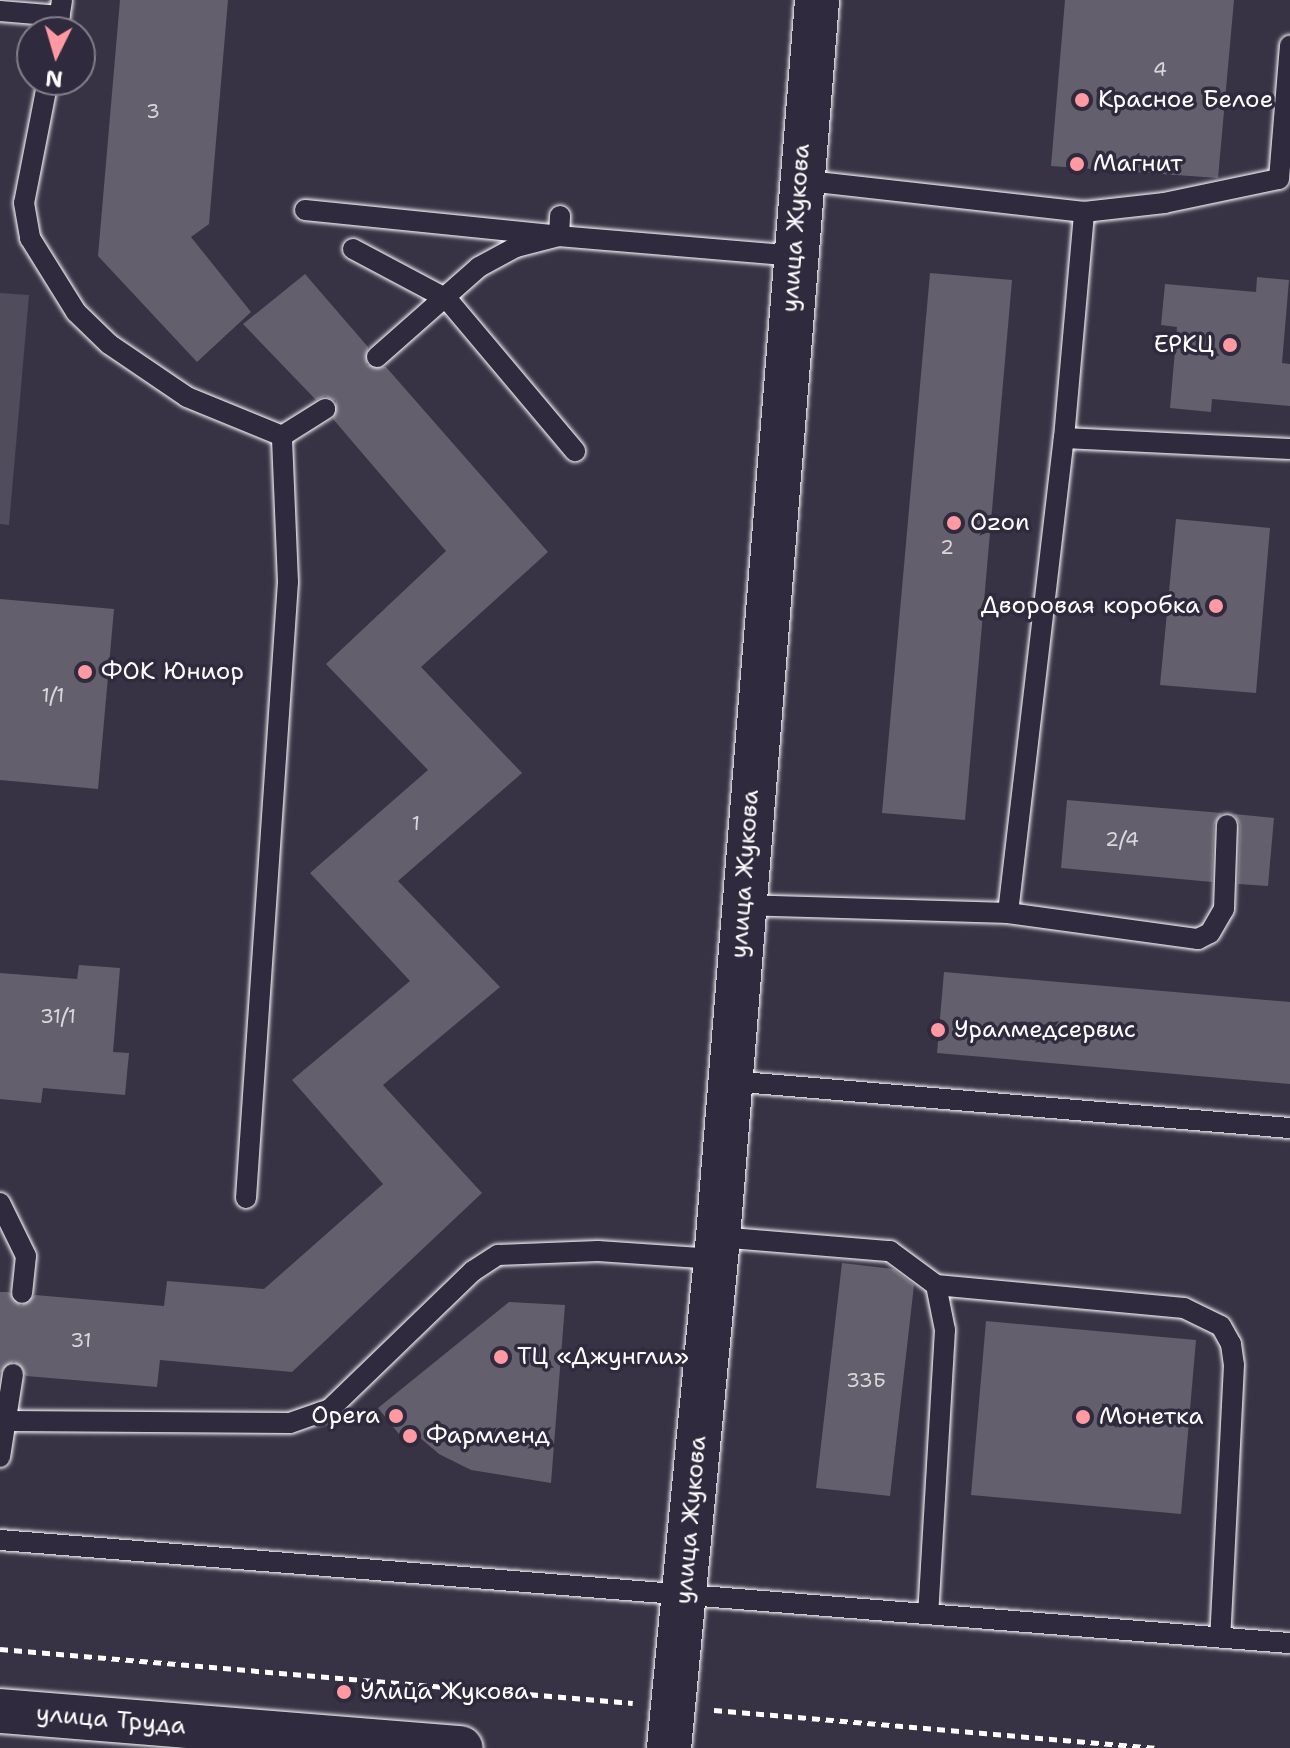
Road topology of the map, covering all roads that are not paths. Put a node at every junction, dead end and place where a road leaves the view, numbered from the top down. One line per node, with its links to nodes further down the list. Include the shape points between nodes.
1 (817, 0): 6 (street, улица Жукова)
2 (0, 11): 3 (lane)
3 (60, 16)
4 (1290, 45): 8 (lane, via 1279,179 1164,203)
5 (45, 96): 15 (lane, via 24,203 30,238 50,274 109,344 187,397)
6 (799, 180): 8 (lane); 11 (street, улица Жукова)
7 (305, 210): 9 (lane)
8 (1084, 212): 16 (lane)
9 (560, 226): 11 (lane); 12 (lane, via 479,267)
10 (353, 249): 12 (lane)
11 (795, 256): 20 (street, улица Жукова)
12 (447, 299): 13 (lane); 18 (lane)
13 (377, 357)
14 (325, 409): 15 (lane)
15 (282, 436): 24 (lane, via 288,582)
16 (1064, 438): 17 (lane); 21 (lane)
17 (1290, 449)
18 (575, 451)
19 (1227, 825): 21 (lane, via 1224,909 1210,933 1198,939)
20 (742, 905): 21 (lane); 22 (street, улица Жукова)
21 (1008, 913)
22 (730, 1081): 23 (lane); 26 (street, улица Жукова)
23 (1290, 1128)
24 (246, 1198)
25 (0, 1203): 28 (lane, via 26,1256)
26 (716, 1248): 27 (lane, via 890,1251); 30 (lane, via 498,1255 473,1271 330,1409 290,1423); 33 (street, улица Жукова)
27 (936, 1285): 34 (lane, via 945,1330); 35 (lane, via 1184,1308 1221,1326 1234,1365)
28 (22, 1293)
29 (13, 1374): 30 (lane)
30 (8, 1421): 31 (lane)
31 (0, 1457)
32 (0, 1540): 33 (lane)
33 (684, 1591): 34 (lane); 38 (street, улица Жукова)
34 (928, 1613): 35 (lane)
35 (1220, 1637): 36 (lane)
36 (1290, 1643)
37 (0, 1711): 39 (street, улица Труда)
38 (671, 1727)
39 (461, 1748)

